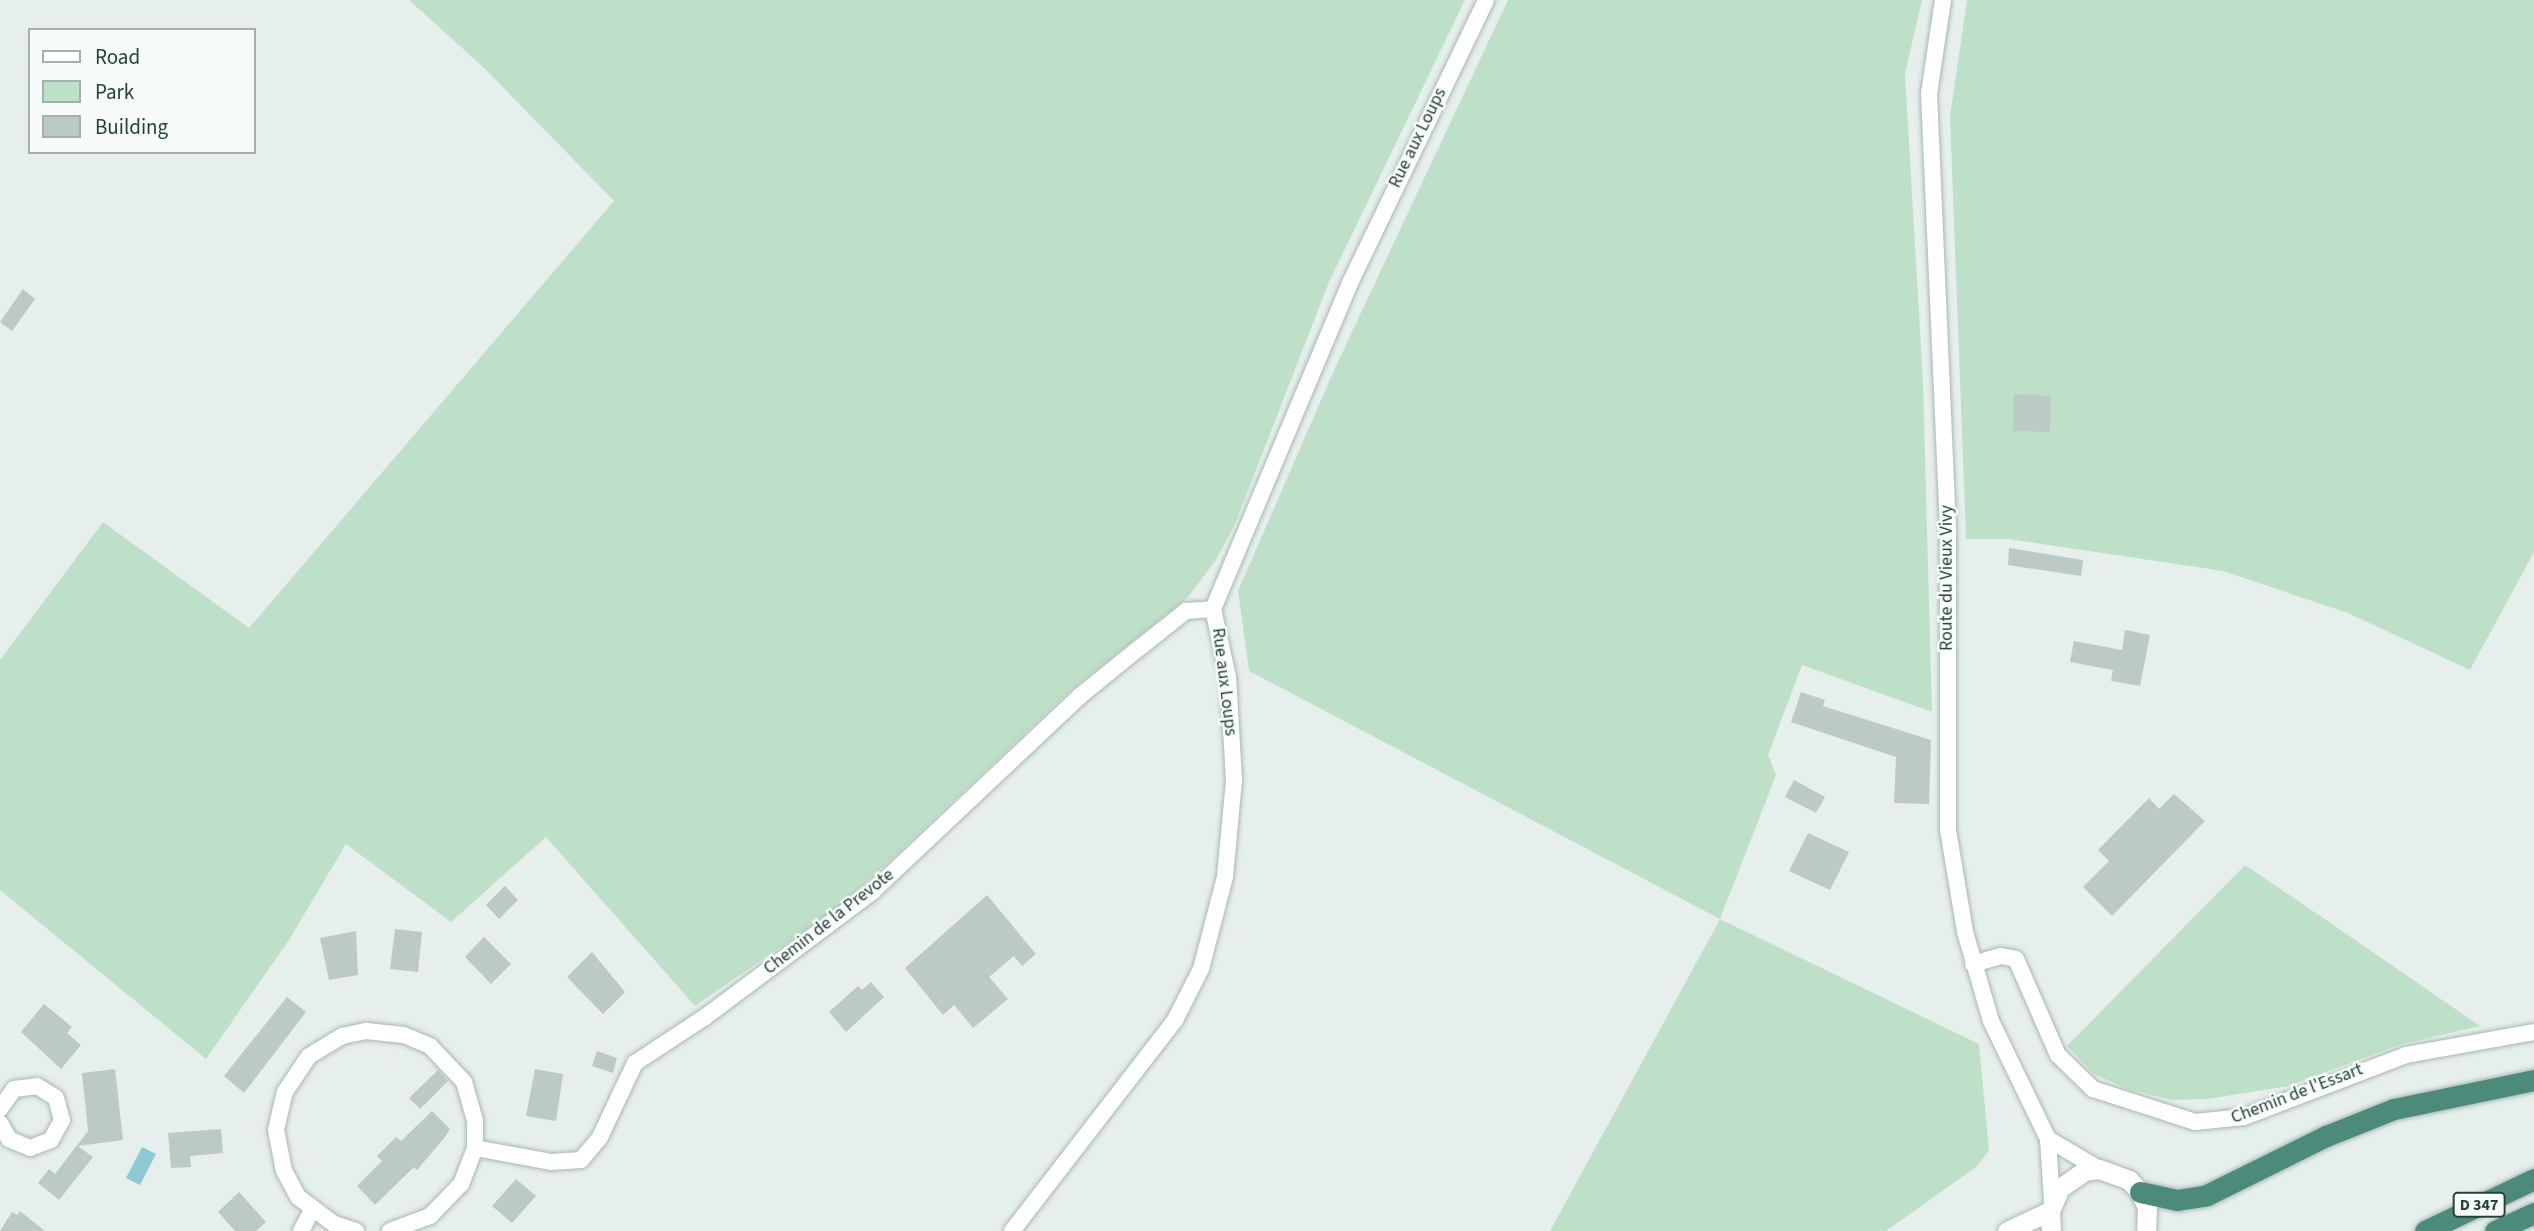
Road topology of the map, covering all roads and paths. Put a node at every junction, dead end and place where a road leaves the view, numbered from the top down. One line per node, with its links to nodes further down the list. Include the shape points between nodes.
1 (1486, 0): 3 (street, Rue aux Loups, via 1349,285)
2 (1943, 0): 4 (street, Route du Vieux Vivy, via 1929,94 1948,537 1946,794 1952,865)
3 (1213, 609): 10 (street, Chemin de la Prevote, via 1186,611 1080,696 872,892 737,994 635,1063 600,1137 581,1160 551,1162); 20 (street, Rue aux Loups, via 1228,677 1234,780 1225,877 1201,969 1175,1020)
4 (1973, 964): 5 (street, Chemin de l'Essart, via 2001,956 2016,959 2058,1055 2093,1089 2195,1122 2244,1117 2406,1055); 9 (street, Route du Vieux Vivy, via 2009,1065)
5 (2534, 1032)
6 (2534, 1080): 13 (highway, via 2381,1114 2207,1195 2176,1200)
7 (0, 1109): 8 (street, via 14,1089 37,1086 56,1098 62,1120 51,1140 30,1148 9,1139)
8 (0, 1123)
9 (2048, 1139): 11 (street); 14 (street, Route du Vieux Vivy)
10 (475, 1148): 15 (street, via 475,1120 464,1082 430,1046 388,1032 342,1036 323,1045 293,1074 278,1110 276,1130 284,1171); 19 (street, via 461,1184 443,1207 416,1224)
11 (2099, 1169): 13 (street, via 2122,1176); 14 (street, via 2070,1178)
12 (2534, 1179): 24 (highway, D 347)
13 (2140, 1192): 23 (street, via 2147,1207)
14 (2051, 1206): 21 (street); 22 (street)
15 (312, 1210): 17 (street); 18 (street)
16 (2534, 1213): 25 (highway, D 347)
17 (301, 1231)
18 (356, 1231)
19 (390, 1231)
20 (1012, 1231)
21 (2007, 1231)
22 (2051, 1231)
23 (2146, 1231)
24 (2425, 1231)
25 (2495, 1231)

